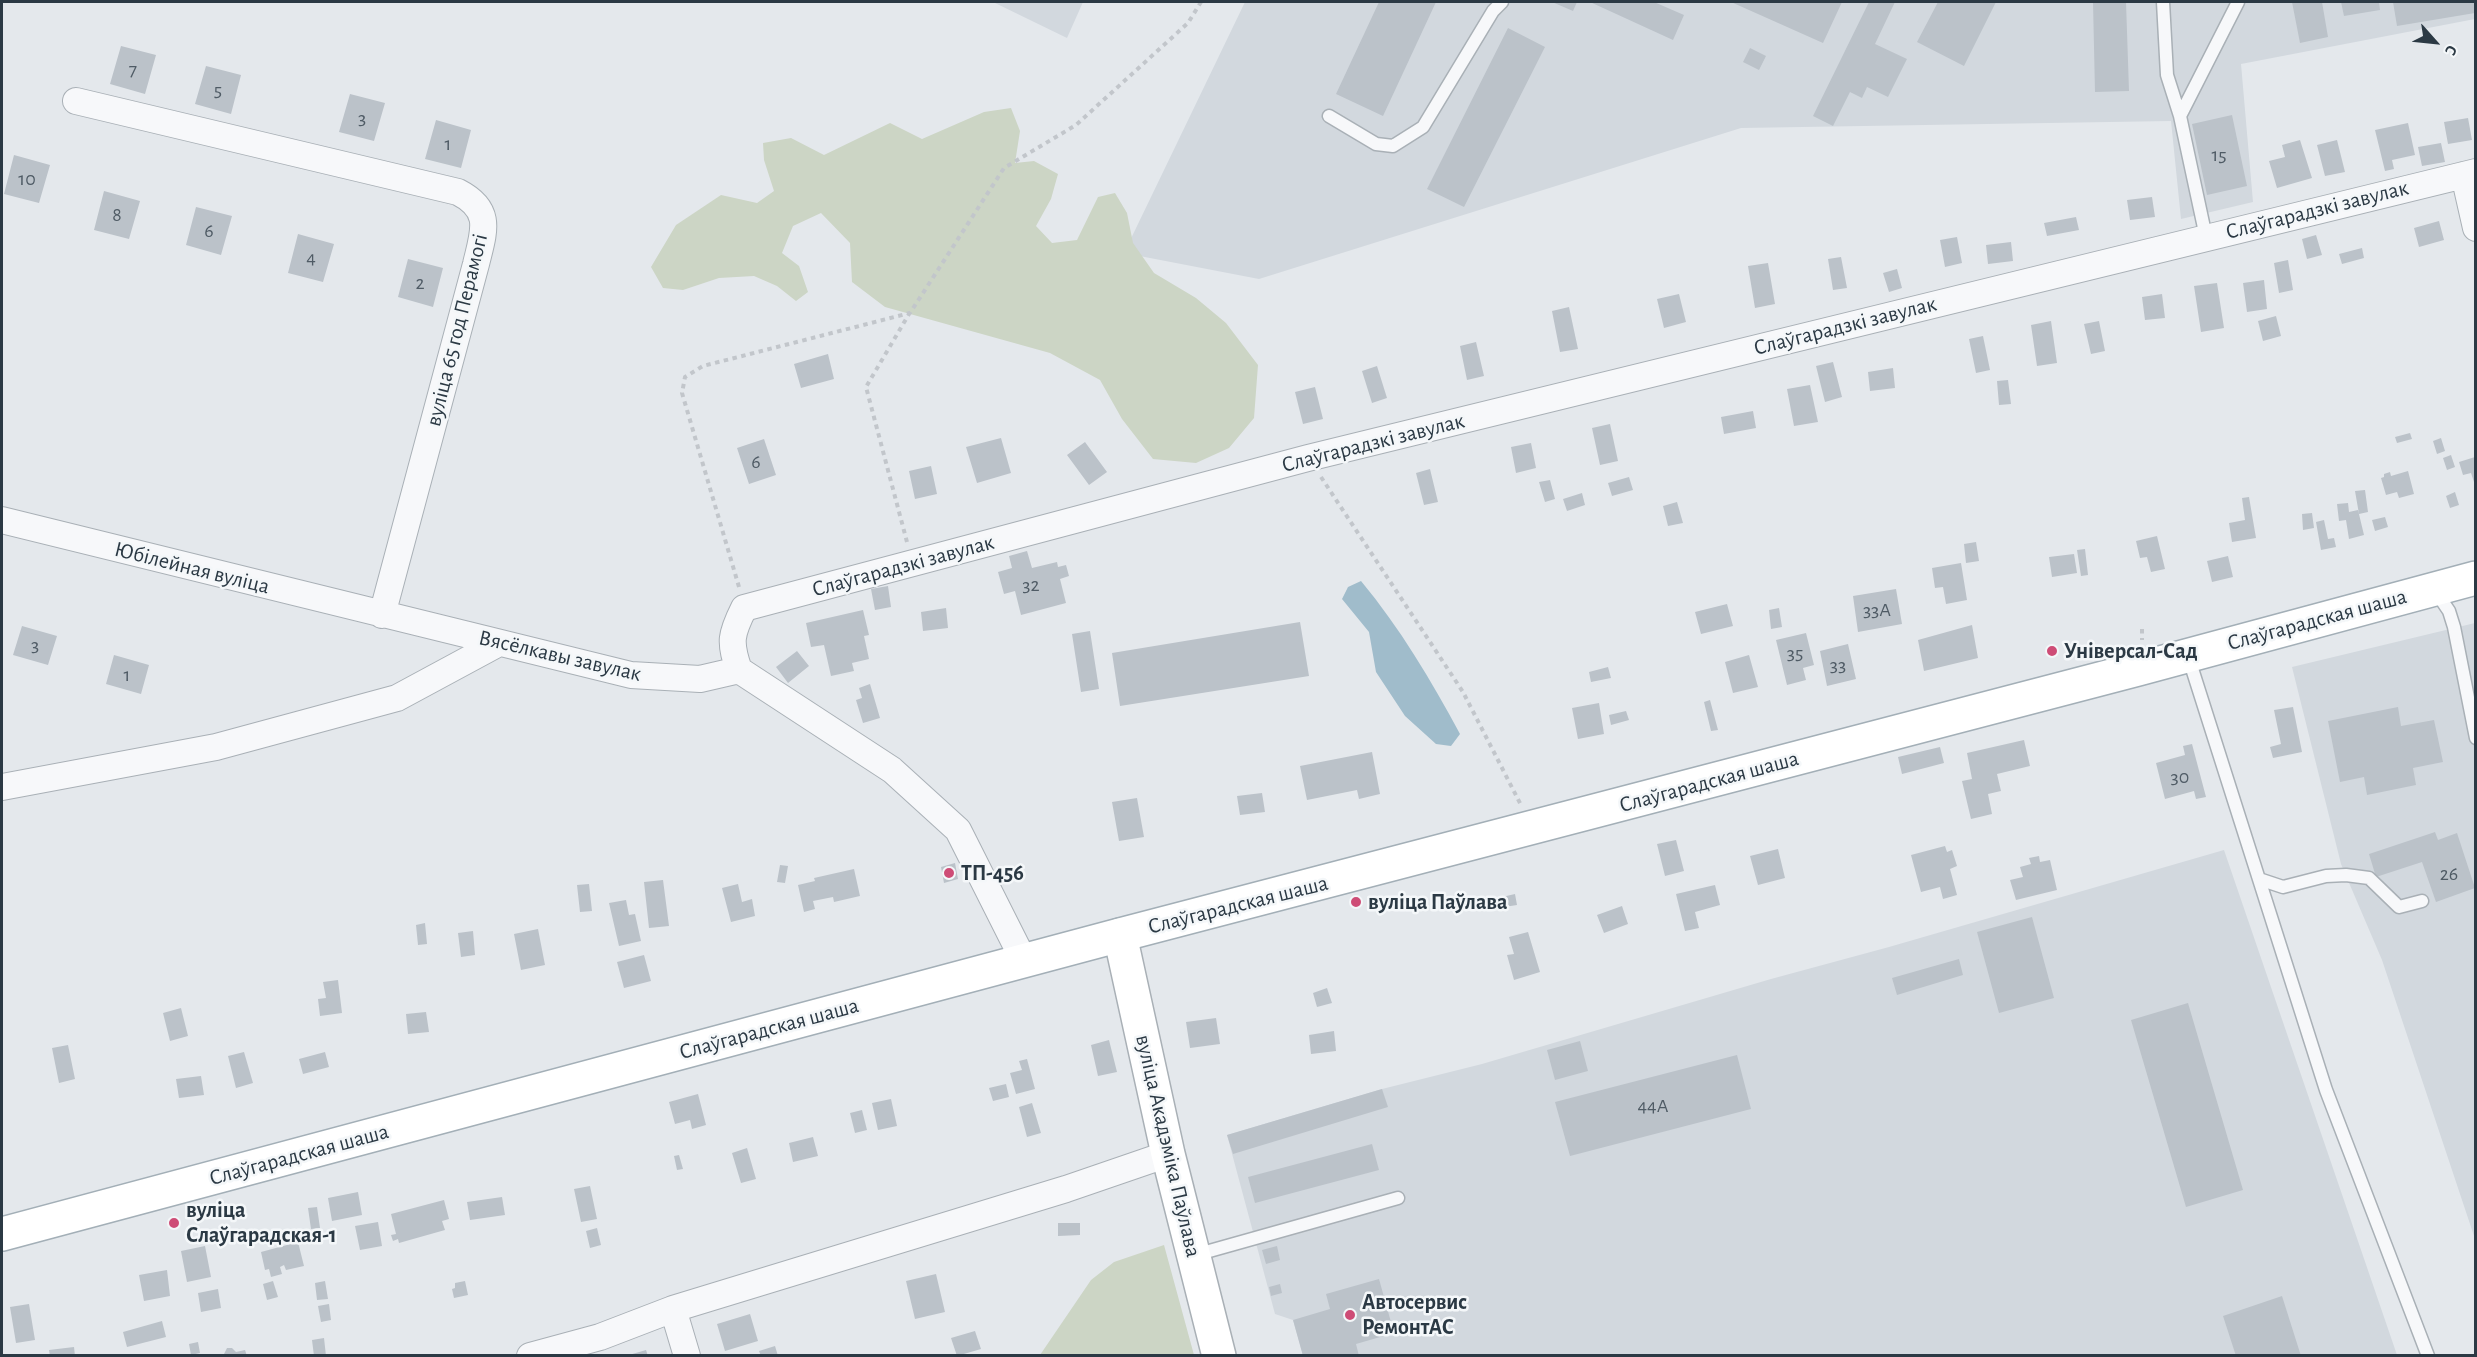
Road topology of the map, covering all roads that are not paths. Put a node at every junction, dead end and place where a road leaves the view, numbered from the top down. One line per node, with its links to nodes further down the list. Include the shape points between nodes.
1 (1502, 2): 5 (lane, via 1423,127 1393,146 1376,144)
2 (2163, 2): 6 (lane, via 2167,75)
3 (2238, 2): 6 (lane)
4 (76, 101): 13 (street, вуліца 65 год Перамогі, via 458,192 481,210 485,226 476,264)
5 (1329, 116)
6 (2180, 116): 9 (lane)
7 (2470, 173): 8 (street); 9 (street, Слаўгарадзкі завулак)
8 (2475, 228)
9 (2206, 237): 16 (street, Слаўгарадзкі завулак, via 1308,458 744,608 731,648)
10 (2, 520): 13 (street, Юбілейная вуліца)
11 (2475, 578): 12 (main road, Слаўгарадская шаша)
12 (2434, 589): 15 (main road, Слаўгарадская шаша); 17 (lane, via 2449,611 2454,627)
13 (382, 615): 14 (street, Вясёлкавы завулак)
14 (499, 643): 16 (street, Вясёлкавы завулак, via 631,675 700,679); 18 (street, via 397,698 216,747)
15 (2188, 655): 19 (lane); 21 (main road, Слаўгарадская шаша)
16 (739, 670): 22 (street, via 892,770 958,830)
17 (2475, 738)
18 (2, 787)
19 (2259, 879): 20 (lane, via 2283,887 2346,875 2368,878 2400,907); 31 (lane, via 2326,1090)
20 (2422, 901)
21 (1120, 935): 22 (main road, Слаўгарадская шаша); 23 (main road, вуліца Акадэміка Паўлава)
22 (1024, 961): 25 (main road, Слаўгарадская шаша)
23 (1168, 1154): 26 (main road, вуліца Акадэміка Паўлава); 27 (street)
24 (1398, 1198): 26 (lane)
25 (2, 1234)
26 (1194, 1255): 30 (main road, вуліца Акадэміка Паўлава)
27 (673, 1309): 28 (street, via 600,1337); 29 (street)
28 (530, 1356)
29 (687, 1356)
30 (1219, 1356)
31 (2427, 1356)

